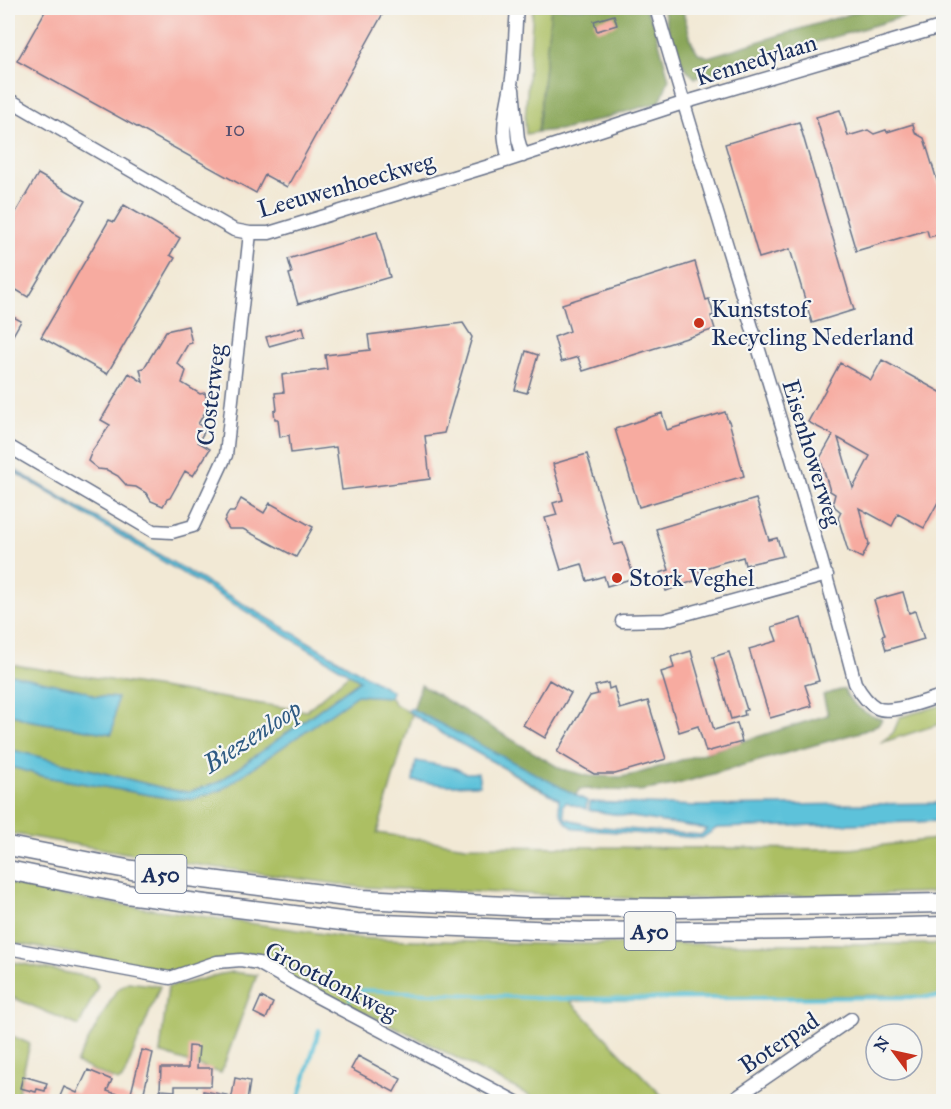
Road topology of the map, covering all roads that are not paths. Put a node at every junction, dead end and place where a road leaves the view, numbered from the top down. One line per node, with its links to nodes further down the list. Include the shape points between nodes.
1 (517, 8): 4 (street)
2 (656, 8): 6 (street, Eisenhowerweg)
3 (944, 26): 6 (street, Kennedylaan)
4 (512, 78): 7 (street); 8 (street, via 503,139)
5 (8, 99): 9 (street, Leeuwenhoeckweg, via 234,230)
6 (683, 103): 7 (street, Leeuwenhoeckweg); 11 (street, Eisenhowerweg)
7 (523, 156): 8 (street, Leeuwenhoeckweg)
8 (509, 160): 9 (street, Leeuwenhoeckweg, via 269,233)
9 (250, 233): 10 (street, Costerweg, via 226,455 193,526 172,532 153,531)
10 (8, 446)
11 (827, 575): 12 (street, via 664,620); 13 (street, Eisenhowerweg, via 855,683 870,703 879,710 891,710)
12 (622, 621)
13 (944, 695)
14 (8, 846): 16 (highway, A50, via 132,870 363,899 525,907 656,908)
15 (8, 870): 17 (highway, A50, via 126,894 357,922 586,932)
16 (944, 903)
17 (944, 926)
18 (8, 948): 20 (street, Grootdonkweg, via 170,978 216,962 258,963)
19 (851, 1019): 21 (street, Boterpad)
20 (516, 1101)
21 (730, 1101)

